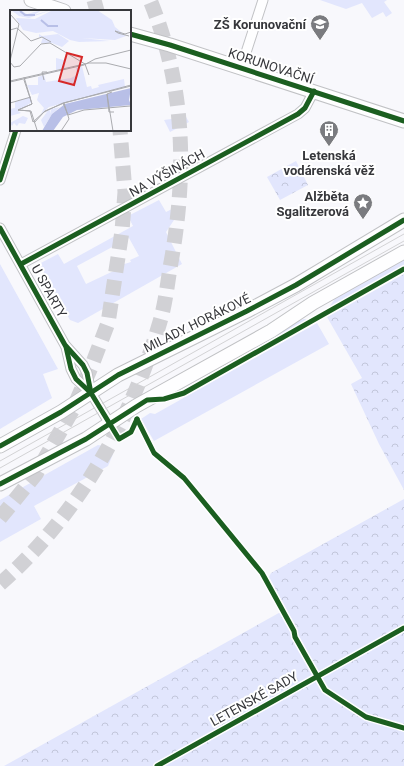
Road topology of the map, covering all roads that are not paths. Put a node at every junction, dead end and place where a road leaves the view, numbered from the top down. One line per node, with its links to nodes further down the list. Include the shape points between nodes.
1 (30, 0): 3 (main road)
2 (263, 0): 5 (street)
3 (58, 8)
4 (131, 34): 5 (main road, KORUNOVAČNÍ)
5 (241, 68): 6 (main road, KORUNOVAČNÍ)
6 (314, 91): 7 (main road, KORUNOVAČNÍ); 13 (street, NA VÝŠINÁCH, via 305,108 298,114)
7 (404, 120)
8 (16, 131): 9 (street)
9 (0, 180)
10 (404, 220): 14 (main road, MILADY HORÁKOVÉ, via 296,285 118,375)
11 (0, 228): 13 (street, U SPARTY)
12 (404, 252): 15 (main road, via 313,303 271,331 136,406)
13 (21, 264): 14 (street, U SPARTY, via 65,345 76,379)
14 (92, 393): 15 (street, U SPARTY); 16 (main road, MILADY HORÁKOVÉ)
15 (110, 424): 17 (main road)
16 (0, 446)
17 (0, 484)

